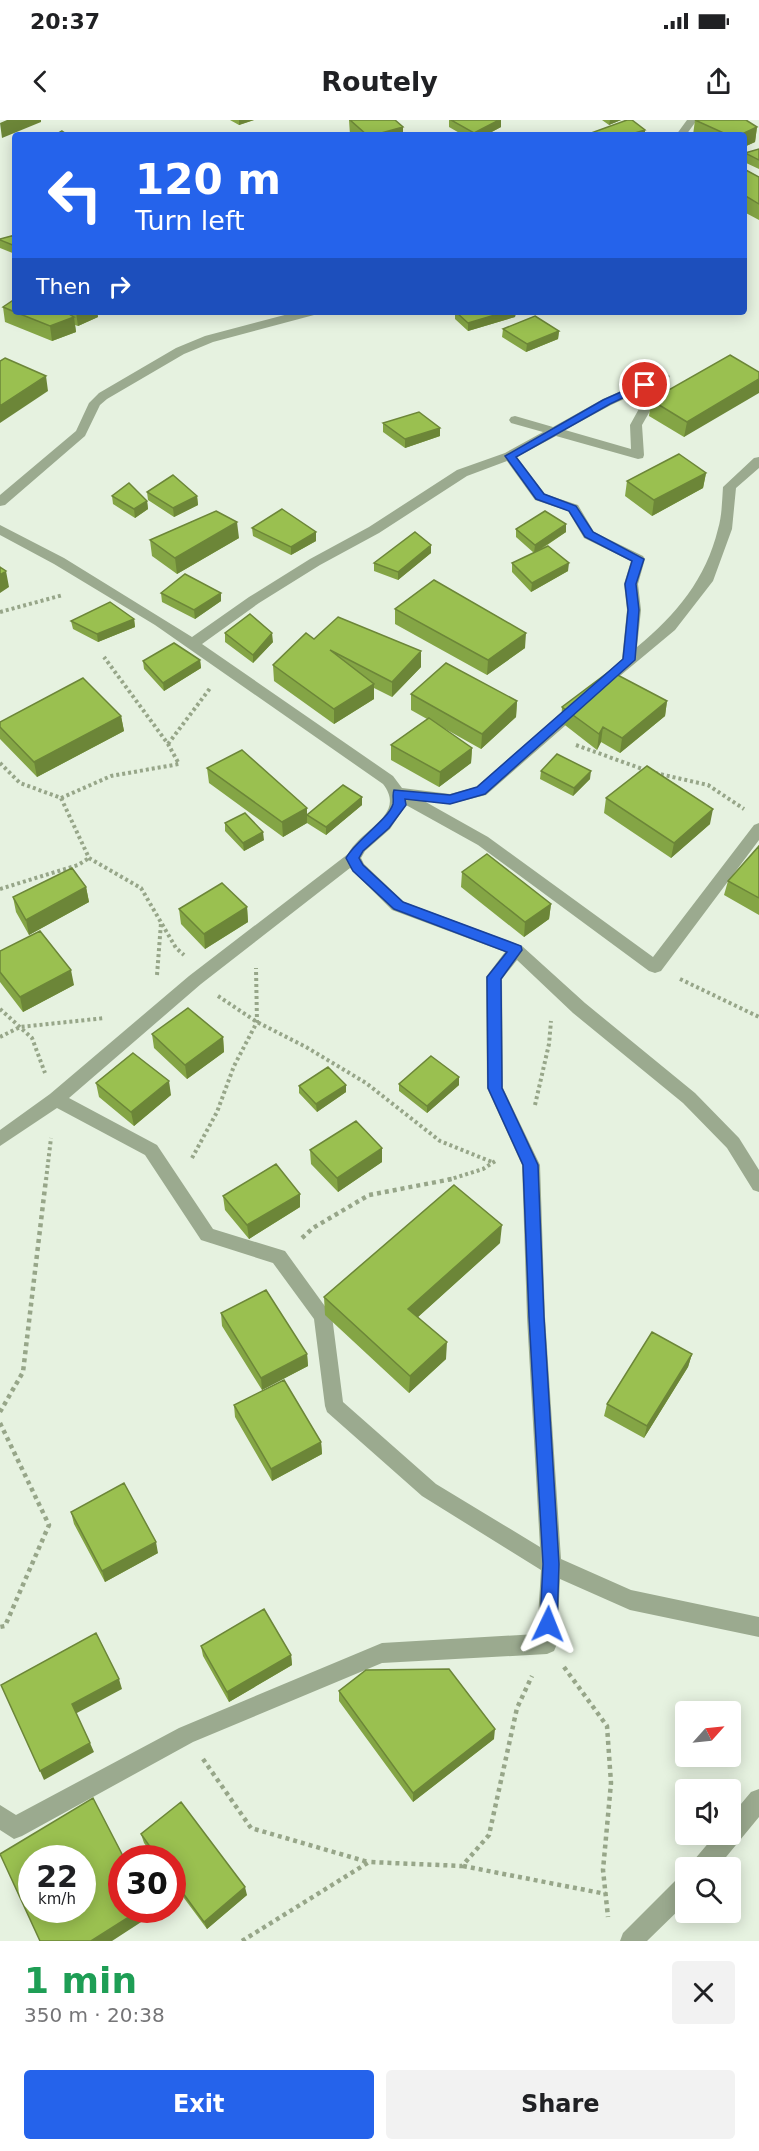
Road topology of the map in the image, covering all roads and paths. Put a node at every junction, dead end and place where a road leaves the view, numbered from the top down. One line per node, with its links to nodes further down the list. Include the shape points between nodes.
1 (299, 315): 6 (street, via 209,339 180,351 103,396 95,403 81,433)
2 (515, 420): 3 (street)
3 (556, 431): 3 (street, via 638,455 636,425 664,376 606,402); 4 (street)
4 (510, 456): 10 (street, via 462,473 264,594); 12 (street, via 540,496 573,508 589,535 638,559 631,584 634,610)
5 (759, 461): 12 (street, via 730,488 725,530 708,578 670,627)
6 (0, 502)
7 (0, 529): 8 (street)
8 (98, 585): 9 (path); 10 (street)
9 (0, 612)
10 (192, 644): 13 (street)
11 (104, 657): 15 (path)
12 (629, 660): 14 (street)
13 (226, 667): 15 (path); 17 (street, via 388,780)
14 (548, 733): 17 (street, via 481,791 450,799); 19 (path, via 634,768 708,785)
15 (168, 744): 18 (path, via 179,764 111,776)
16 (0, 763): 18 (path, via 20,783)
17 (398, 793): 22 (street, via 399,805 390,818); 27 (street, via 483,841)
18 (61, 798): 21 (path)
19 (750, 813)
20 (759, 829): 27 (street)
21 (89, 858): 23 (path); 24 (path, via 141,888)
22 (352, 858): 25 (street); 26 (street, via 398,906)
23 (0, 889)
24 (161, 922): 28 (path, via 176,948); 31 (path)
25 (255, 933): 28 (street); 33 (path)
26 (516, 950): 29 (street); 38 (street, via 494,977 495,1088)
27 (655, 967): 32 (path)
28 (201, 976): 31 (street); 33 (path)
29 (553, 984): 38 (path, via 549,1044); 40 (street, via 689,1098 733,1143)
30 (0, 1009): 34 (path)
31 (153, 1016): 34 (path); 36 (street)
32 (759, 1017)
33 (257, 1023): 39 (path, via 366,1083 440,1141); 41 (path, via 234,1066 217,1112)
34 (20, 1027): 35 (path); 36 (path, via 32,1038)
35 (0, 1037)
36 (56, 1099): 37 (street); 41 (street, via 151,1150); 43 (path, via 23,1372)
37 (0, 1139)
38 (521, 1144): 39 (path); 45 (street, via 531,1165)
39 (493, 1163): 42 (path, via 438,1183 369,1195 313,1228)
40 (759, 1185)
41 (176, 1188): 42 (street, via 207,1235)
42 (279, 1257): 45 (street, via 323,1316 334,1406 429,1490)
43 (0, 1412)
44 (0, 1423): 46 (path, via 49,1525 5,1626)
45 (551, 1564): 47 (street, via 630,1600); 48 (street)
46 (0, 1627)
47 (759, 1627)
48 (548, 1644): 49 (street, via 382,1653); 54 (path, via 517,1708 489,1835); 55 (path, via 607,1726 611,1782 603,1870)
49 (186, 1735): 51 (street); 53 (path, via 251,1828)
50 (759, 1800): 52 (street)
51 (5, 1826)
52 (711, 1857)
53 (369, 1862): 54 (path); 58 (path)
54 (462, 1866): 55 (path)
55 (606, 1894): 57 (path)
56 (675, 1898): 59 (street)
57 (609, 1929)
58 (242, 1941)
59 (631, 1941)

